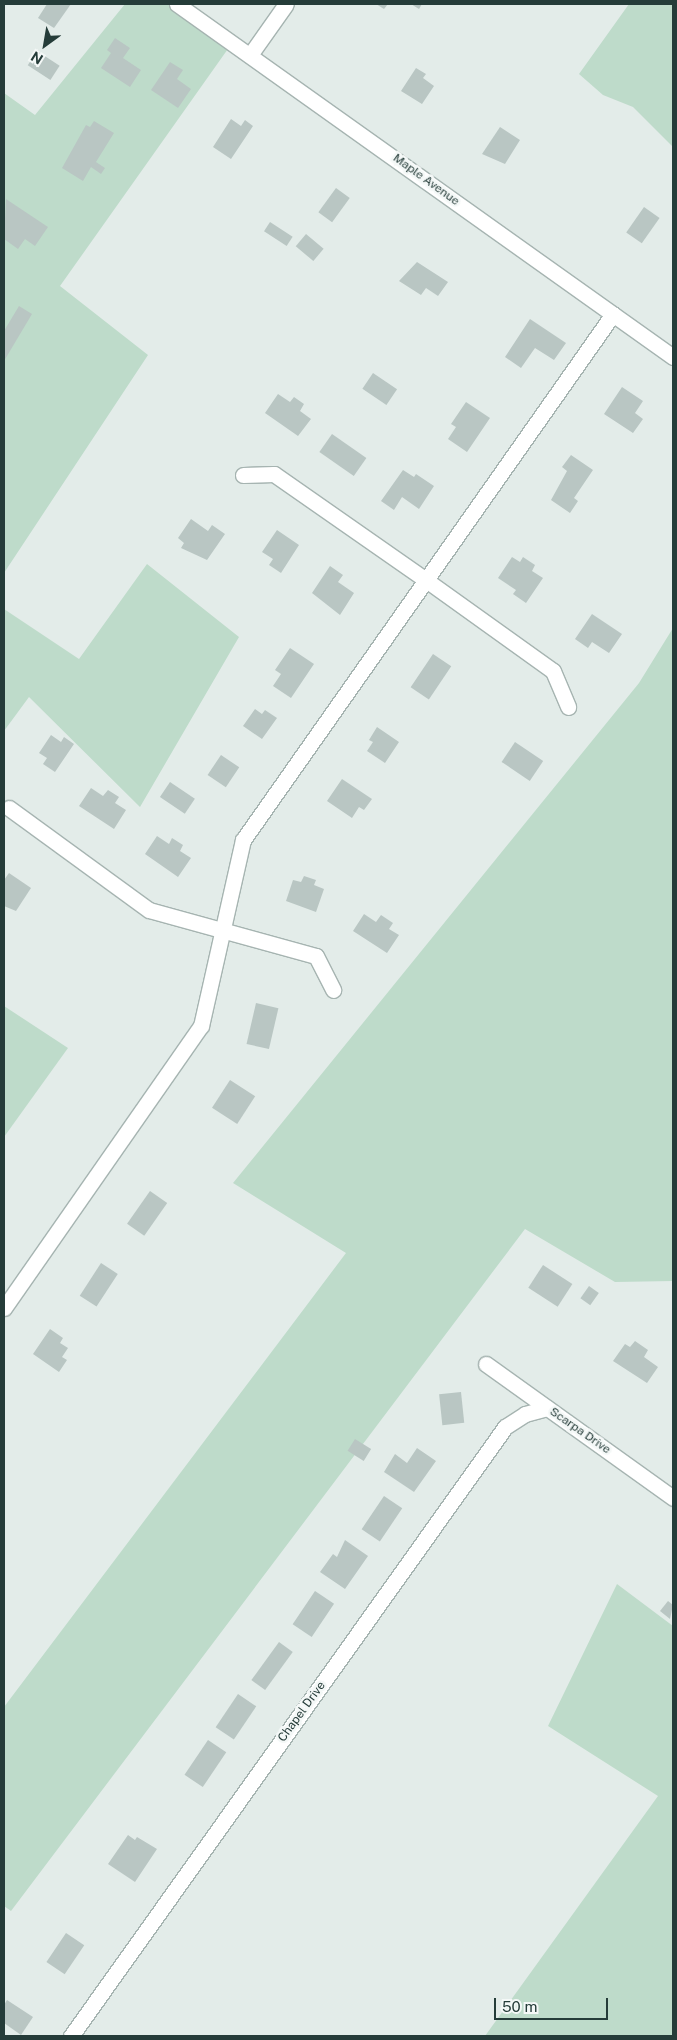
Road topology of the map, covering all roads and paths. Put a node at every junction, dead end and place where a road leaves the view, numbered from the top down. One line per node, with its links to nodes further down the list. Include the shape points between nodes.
1 (178, 4): 3 (street, Maple Avenue)
2 (286, 4): 3 (street)
3 (250, 55): 4 (street, Maple Avenue)
4 (613, 314): 5 (street, Maple Avenue); 7 (street)
5 (673, 357)
6 (244, 475): 7 (street, via 274,474)
7 (426, 580): 8 (street, via 553,671); 10 (street, via 243,840)
8 (568, 707)
9 (8, 808): 10 (street, via 149,910)
10 (222, 930): 11 (street, via 316,956); 12 (street, via 201,1026)
11 (333, 990)
12 (4, 1308)
13 (486, 1364): 14 (street, Scarpa Drive)
14 (548, 1408): 15 (street, Scarpa Drive); 16 (street, Chapel Drive, via 515,1418 505,1427)
15 (673, 1498)
16 (71, 2036)

